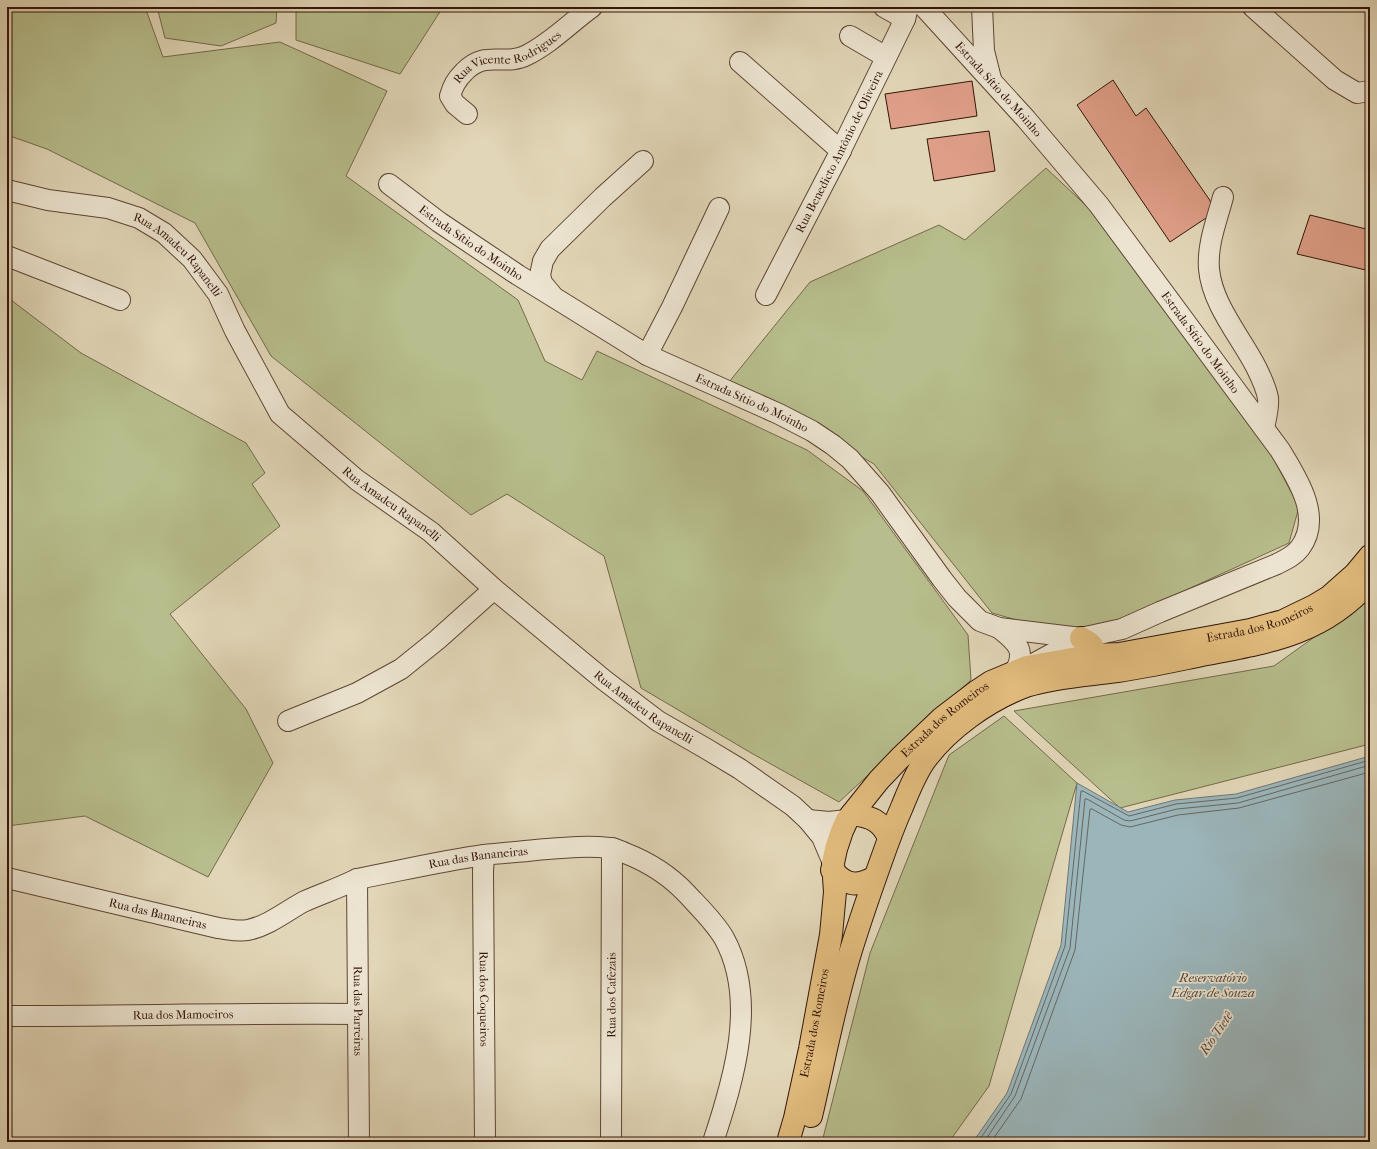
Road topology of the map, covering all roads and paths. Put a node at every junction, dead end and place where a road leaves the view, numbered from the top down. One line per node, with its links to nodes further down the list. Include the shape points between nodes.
1 (592, 7): 12 (street, Rua Vicente Rodrigues, via 549,41 525,56 516,59 478,61 470,66 454,83 450,96)
2 (884, 7): 6 (street)
3 (924, 7): 10 (street, Estrada Sítio do Moinho)
4 (982, 7): 10 (street, via 984,51)
5 (1253, 7): 11 (street, via 1335,80 1357,92)
6 (907, 13): 8 (street, Rua Benedicto Antônio de Oliveira)
7 (850, 36): 8 (street)
8 (886, 57): 13 (street, Rua Benedicto Antônio de Oliveira)
9 (740, 62): 13 (street)
10 (992, 81): 24 (street, Estrada Sítio do Moinho, via 1100,205)
11 (1370, 91)
12 (467, 114)
13 (841, 151): 20 (street, Rua Benedicto Antônio de Oliveira)
14 (643, 161): 21 (street, via 603,196 542,260 542,283)
15 (389, 184): 21 (street, Estrada Sítio do Moinho, via 439,222)
16 (7, 190): 27 (street, Rua Amadeu Rapanelli, via 48,200 108,208 138,218 164,233 192,258 218,294 280,414 357,480 431,532)
17 (1223, 197): 24 (street, via 1213,235 1209,269 1218,303 1266,388 1268,407)
18 (719, 208): 23 (street)
19 (7, 256): 22 (street)
20 (766, 295)
21 (553, 297): 23 (street, Estrada Sítio do Moinho)
22 (120, 300)
23 (647, 355): 28 (street, Estrada Sítio do Moinho, via 779,414 833,445 850,459 880,494 957,598 980,621)
24 (1264, 428): 29 (street, Estrada Sítio do Moinho, via 1293,472 1307,504 1308,526 1306,537 1299,549 1290,558 1277,564)
25 (1370, 556): 31 (main road, Estrada dos Romeiros, via 1355,574 1329,597 1283,621 1250,630 1134,652)
26 (1370, 581): 33 (main road, Estrada dos Romeiros, via 1353,598 1322,620 1271,642 1120,671)
27 (494, 589): 34 (street, via 402,669 357,693); 36 (street, Rua Amadeu Rapanelli, via 658,721 740,769)
28 (999, 628): 30 (street, Estrada Sítio do Moinho); 32 (street, via 1018,645 1021,655)
29 (1122, 629): 30 (street); 31 (street)
30 (1081, 638): 31 (main road, via 1094,647); 32 (street)
31 (1094, 655): 32 (main road, Estrada dos Romeiros); 33 (main road, via 1085,663)
32 (1020, 670): 35 (main road, Estrada dos Romeiros, via 991,682 942,718 879,780)
33 (1050, 680): 37 (main road, Estrada dos Romeiros, via 1026,686 993,701 956,728 923,764)
34 (288, 721)
35 (850, 817): 36 (street, via 829,822); 37 (main road, via 864,816 874,820 884,827); 40 (main road, Estrada dos Romeiros, via 842,831)
36 (808, 820): 40 (street, Rua Amadeu Rapanelli, via 822,837 830,854)
37 (889, 838): 41 (main road, Estrada dos Romeiros)
38 (612, 848): 39 (street, Rua das Bananeiras, via 582,846); 48 (street, Rua dos Cafezais); 49 (street, Rua das Bananeiras, via 641,859 660,870 681,888 710,919 731,953 739,985 740,1036)
39 (484, 855): 43 (street, Rua das Bananeiras); 47 (street, Rua dos Coqueiros)
40 (832, 866): 41 (main road, via 845,882 864,883); 50 (main road, Estrada dos Romeiros, via 835,892 831,935 810,1049)
41 (875, 877): 51 (main road, Estrada dos Romeiros, via 850,951)
42 (7, 878): 43 (street, Rua das Bananeiras, via 218,928 246,931 265,924 323,893)
43 (357, 880): 44 (street, Rua das Parreiras)
44 (358, 1014): 45 (street, Rua dos Mamoeiros); 46 (street, Rua das Parreiras)
45 (7, 1016)
46 (359, 1142)
47 (485, 1142)
48 (611, 1142)
49 (714, 1142)
50 (788, 1142)
51 (804, 1142)

